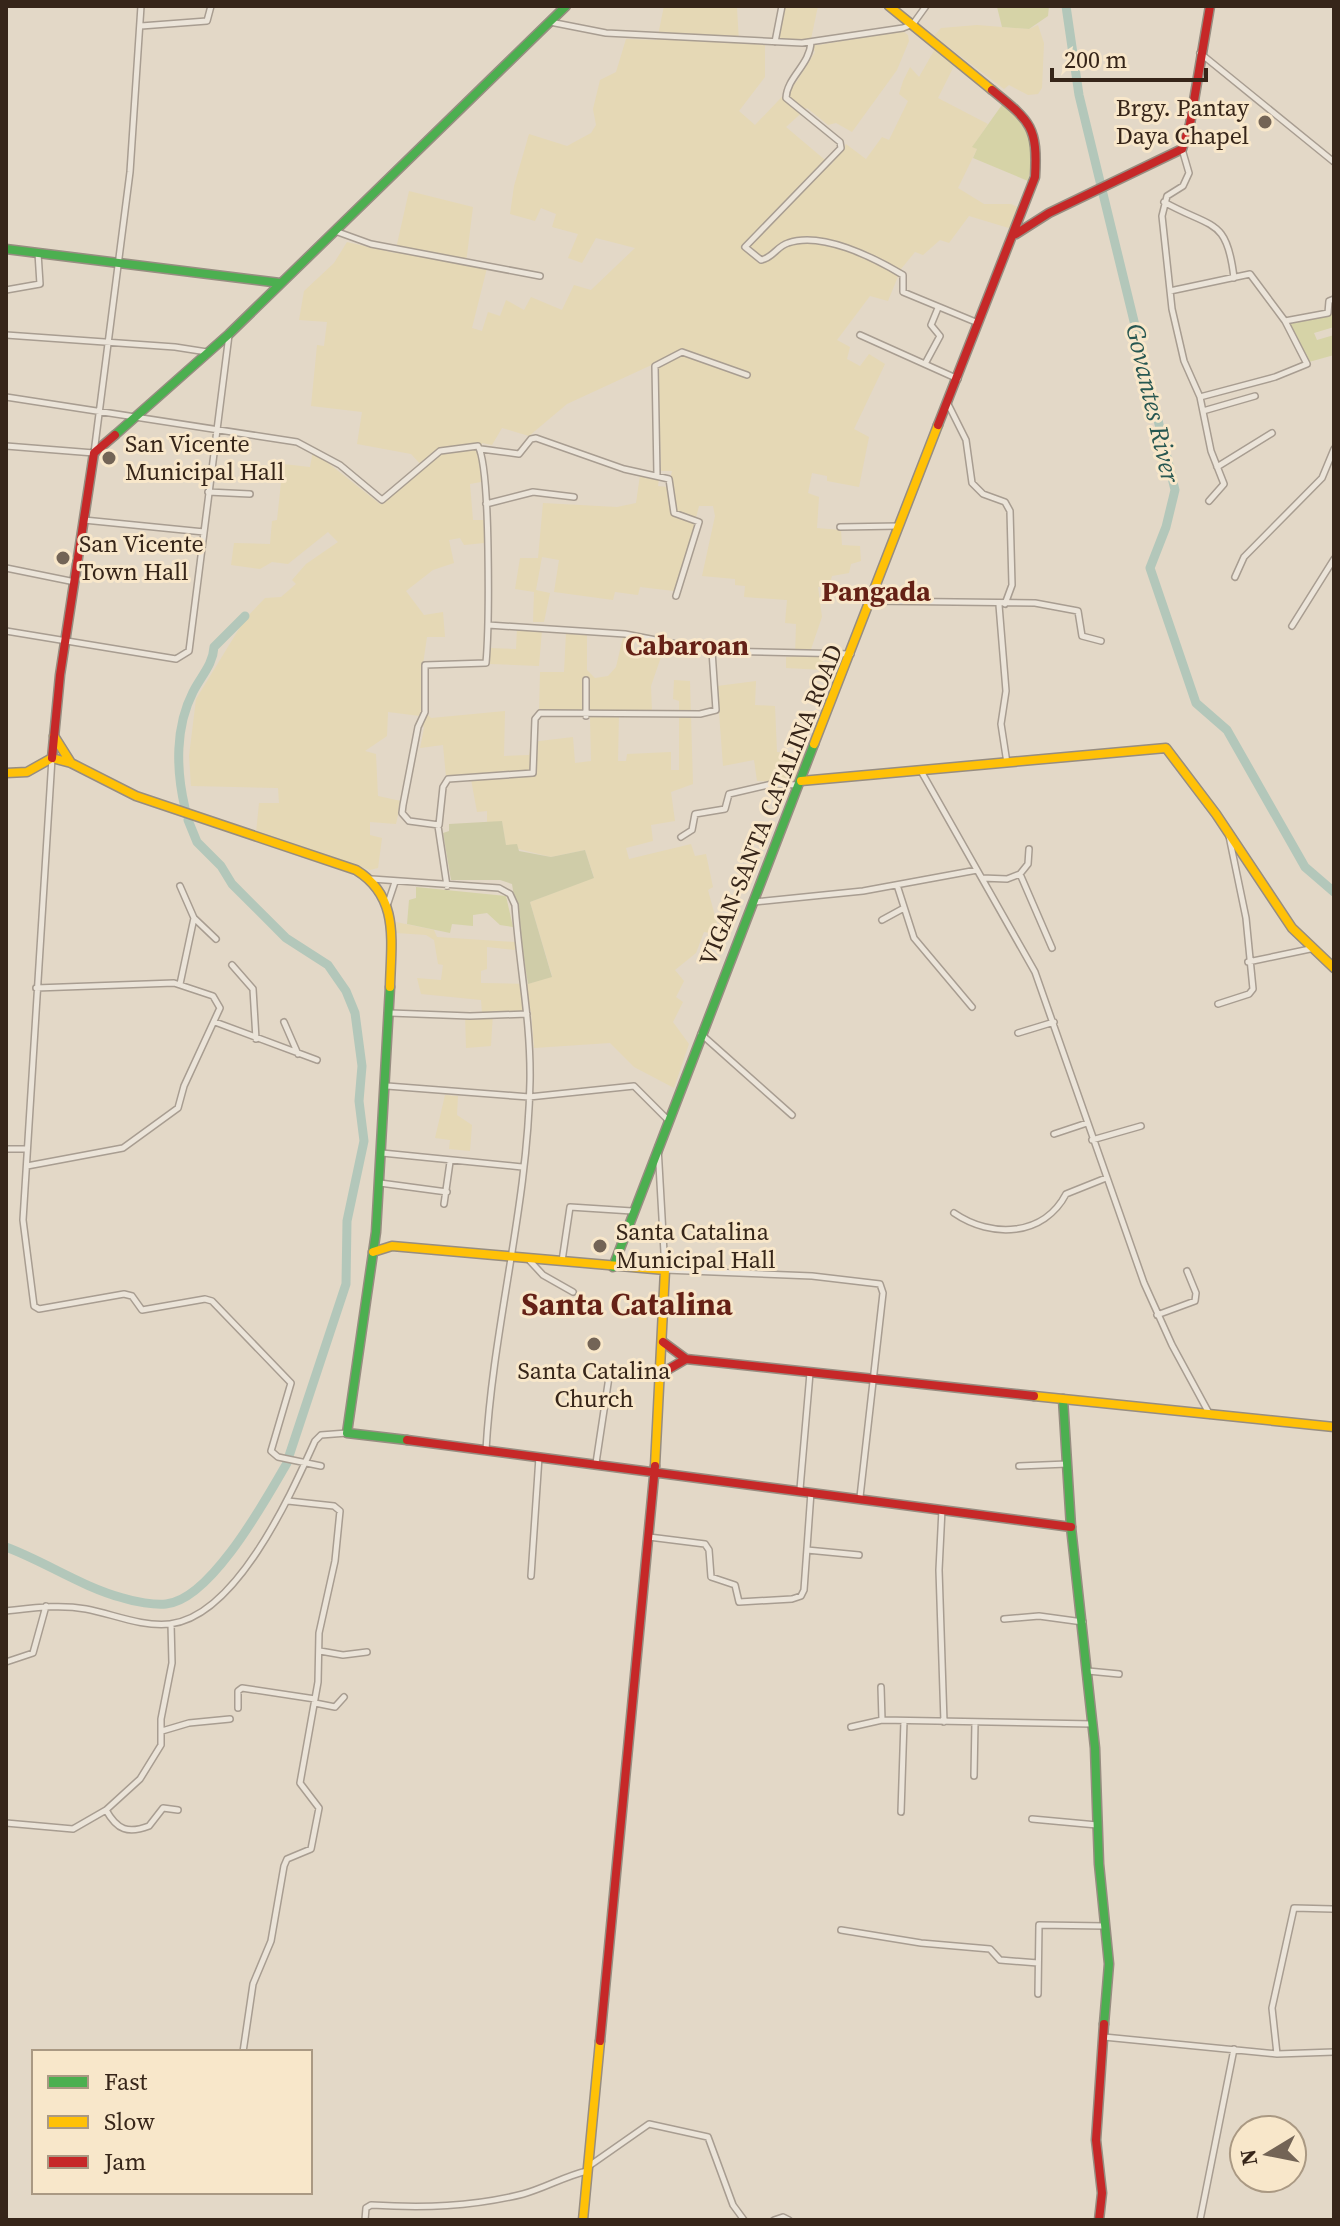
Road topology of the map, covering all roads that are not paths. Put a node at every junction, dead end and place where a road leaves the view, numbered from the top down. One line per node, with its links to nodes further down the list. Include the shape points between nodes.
1 (141, 6): 10 (street)
2 (211, 6): 10 (street, via 207,21)
3 (566, 6): 8 (street)
4 (782, 6): 11 (street)
5 (889, 6): 9 (street, VIGAN-SANTA CATALINA ROAD)
6 (926, 6): 9 (street)
7 (1210, 6): 13 (street)
8 (549, 22): 11 (street, via 606,33); 19 (street)
9 (913, 24): 12 (street); 17 (street, VIGAN-SANTA CATALINA ROAD, via 1024,116 1038,155)
10 (141, 26): 23 (street)
11 (775, 42): 12 (street)
12 (811, 42): 30 (street, via 786,96 841,148 745,247 761,260 804,237 836,246 903,275 903,292)
13 (1199, 53): 14 (street); 15 (street)
14 (1182, 149): 16 (street, via 1189,165 1187,178); 18 (street)
15 (1334, 162)
16 (1164, 202): 25 (street, via 1223,234); 28 (street)
17 (1026, 203): 18 (street); 20 (street, VIGAN-SANTA CATALINA ROAD)
18 (1040, 218): 20 (street)
19 (335, 231): 24 (street, via 371,244); 26 (street)
20 (1015, 235): 32 (street, VIGAN-SANTA CATALINA ROAD)
21 (6, 249): 22 (street)
22 (38, 253): 23 (street); 27 (street, via 40,284)
23 (118, 263): 26 (street); 36 (street)
24 (540, 276)
25 (1234, 278): 28 (street); 31 (street, via 1253,276)
26 (280, 283): 33 (street)
27 (6, 290)
28 (1170, 291): 43 (street, via 1184,361)
29 (1334, 299): 31 (street, via 1329,301 1329,313)
30 (938, 308): 32 (street); 38 (street, via 931,326 940,336)
31 (1285, 321): 43 (street, via 1307,364)
32 (979, 324): 40 (street, VIGAN-SANTA CATALINA ROAD)
33 (229, 334): 37 (street); 48 (street)
34 (6, 335): 36 (street)
35 (860, 335): 38 (street)
36 (108, 342): 37 (street); 45 (street)
37 (208, 353): 47 (street)
38 (926, 362): 40 (street)
39 (747, 375): 55 (street, via 682,352 655,366)
40 (958, 379): 44 (street, VIGAN-SANTA CATALINA ROAD)
41 (1255, 396): 46 (street)
42 (6, 397): 45 (street)
43 (1200, 397): 46 (street)
44 (948, 404): 62 (street, VIGAN-SANTA CATALINA ROAD); 71 (street, via 966,440 972,483 983,494 1005,502 1010,511 1012,585)
45 (98, 409): 47 (street); 53 (street)
46 (1203, 411): 54 (street)
47 (137, 415): 48 (street); 53 (street)
48 (216, 429): 51 (street, via 312,447 382,500 440,451 468,444); 56 (street)
49 (1272, 433): 54 (street)
50 (6, 446): 53 (street)
51 (481, 449): 55 (street, via 519,454 536,438); 60 (street)
52 (1334, 449): 67 (street, via 1322,478 1244,557)
53 (94, 453): 61 (street)
54 (1217, 467): 59 (street, via 1224,484)
55 (657, 475): 69 (street, via 671,480 674,513 699,522)
56 (208, 492): 57 (street); 64 (street)
57 (250, 494)
58 (574, 497): 60 (street, via 533,492)
59 (1209, 501)
60 (486, 504): 72 (street)
61 (84, 520): 64 (street); 68 (street)
62 (902, 526): 63 (street); 70 (street, VIGAN-SANTA CATALINA ROAD)
63 (840, 527)
64 (204, 532): 76 (street, via 189,651 184,656)
65 (1334, 559): 73 (street)
66 (6, 568): 68 (street)
67 (1235, 577)
68 (75, 582): 76 (street)
69 (676, 596)
70 (872, 601): 71 (street); 78 (street, VIGAN-SANTA CATALINA ROAD)
71 (1002, 604): 75 (street, via 1035,603 1078,611 1082,636); 84 (street, via 1006,691 1001,724)
72 (488, 625): 77 (street, via 625,634); 88 (street, via 485,664 425,665 425,712 402,813 409,821)
73 (1292, 626)
74 (6, 631): 76 (street)
75 (1101, 641)
76 (66, 642): 81 (street)
77 (712, 651): 78 (street); 80 (street, via 716,710)
78 (852, 654): 87 (street, VIGAN-SANTA CATALINA ROAD)
79 (586, 680): 80 (street)
80 (586, 716): 88 (street, via 538,715 533,773 446,781)
81 (54, 736): 82 (street); 83 (street)
82 (52, 758): 83 (street); 86 (street, via 27,772); 112 (street)
83 (71, 763): 95 (street, via 136,796)
84 (1007, 764): 85 (street); 89 (street, via 1166,748)
85 (921, 771): 87 (street); 92 (street)
86 (6, 773)
87 (800, 783): 90 (street, via 728,795 725,809 695,814 692,830); 100 (street, VIGAN-SANTA CATALINA ROAD)
88 (438, 826): 99 (street)
89 (1229, 835): 107 (street); 108 (street, via 1246,918)
90 (681, 837)
91 (1029, 849): 93 (street, via 1028,864)
92 (977, 870): 94 (street); 97 (street)
93 (1020, 874): 94 (street); 106 (street)
94 (981, 878): 119 (street, via 1028,956)
95 (372, 879): 96 (street); 101 (street)
96 (395, 882): 99 (street); 101 (street)
97 (897, 885): 100 (street); 102 (street)
98 (180, 886): 103 (street)
99 (447, 886): 116 (street, via 499,888 513,898)
100 (754, 902): 121 (street, VIGAN-SANTA CATALINA ROAD)
101 (388, 903): 115 (street)
102 (904, 908): 104 (street); 114 (street, via 917,943)
103 (194, 918): 105 (street); 111 (street)
104 (882, 920)
105 (216, 939)
106 (1052, 948)
107 (1310, 949): 108 (street); 110 (street)
108 (1248, 962): 113 (street, via 1252,991)
109 (232, 965): 122 (street, via 253,989)
110 (1334, 968)
111 (180, 984): 112 (street); 117 (street, via 218,999)
112 (35, 987): 135 (street)
113 (1218, 1004)
114 (972, 1007)
115 (389, 1013): 116 (street); 125 (street)
116 (528, 1014): 126 (street)
117 (215, 1022): 122 (street); 138 (street, via 179,1106 138,1139 113,1150)
118 (284, 1022): 123 (street)
119 (1054, 1022): 120 (street); 129 (street)
120 (1018, 1033)
121 (701, 1034): 127 (street); 128 (street, VIGAN-SANTA CATALINA ROAD)
122 (256, 1039): 123 (street)
123 (298, 1055): 124 (street)
124 (317, 1060)
125 (387, 1086): 126 (street); 136 (street)
126 (529, 1097): 128 (street, via 634,1086); 139 (street)
127 (792, 1115)
128 (668, 1120): 133 (street, VIGAN-SANTA CATALINA ROAD)
129 (1087, 1123): 131 (street); 132 (street)
130 (1141, 1126): 132 (street)
131 (1054, 1134)
132 (1092, 1140): 140 (street)
133 (658, 1145): 144 (street, VIGAN-SANTA CATALINA ROAD); 155 (street)
134 (6, 1149): 135 (street)
135 (26, 1149): 138 (street)
136 (381, 1152): 137 (street); 141 (street)
137 (450, 1162): 139 (street); 142 (street)
138 (27, 1166): 171 (street, via 23,1231 36,1309 115,1294 129,1294 142,1310 212,1301 288,1376 291,1385 271,1451)
139 (522, 1167): 150 (street)
140 (1106, 1178): 145 (street, via 1066,1194 1061,1206 1021,1228 991,1231); 158 (street)
141 (380, 1183): 142 (street); 146 (street)
142 (447, 1192): 143 (street)
143 (444, 1204)
144 (632, 1211): 148 (street, VIGAN-SANTA CATALINA ROAD); 152 (street, via 570,1207)
145 (954, 1213)
146 (376, 1232): 147 (street); 149 (street)
147 (392, 1246): 149 (street); 150 (street)
148 (620, 1249): 153 (street, VIGAN-SANTA CATALINA ROAD); 154 (street)
149 (373, 1252): 167 (street)
150 (513, 1260): 151 (street); 168 (street, via 492,1373)
151 (530, 1261): 152 (street); 157 (street)
152 (562, 1261): 153 (street)
153 (613, 1267): 154 (street)
154 (629, 1268): 155 (street)
155 (665, 1270): 159 (street); 163 (street, via 880,1284)
156 (1187, 1271): 158 (street, via 1195,1301)
157 (573, 1292)
158 (1157, 1315): 165 (street)
159 (663, 1342): 160 (street); 162 (street)
160 (686, 1359): 161 (street); 162 (street)
161 (810, 1373): 163 (street); 176 (street)
162 (662, 1376): 170 (street, via 616,1372 609,1377); 175 (street)
163 (873, 1379): 164 (street); 178 (street)
164 (1063, 1399): 165 (street); 172 (street)
165 (1211, 1416): 166 (street)
166 (1334, 1427)
167 (347, 1433): 168 (street); 171 (street, via 321,1435)
168 (486, 1450): 169 (street)
169 (540, 1456): 170 (street); 185 (street)
170 (596, 1463): 175 (street)
171 (305, 1464): 173 (street); 179 (street)
172 (1067, 1464): 174 (street); 181 (street)
173 (321, 1466)
174 (1019, 1466)
175 (655, 1471): 176 (street); 182 (street)
176 (800, 1489): 177 (street)
177 (811, 1492): 178 (street); 183 (street)
178 (860, 1497): 180 (street)
179 (288, 1501): 190 (street, via 265,1543 223,1594); 191 (street, via 340,1511)
180 (942, 1509): 181 (street); 203 (street)
181 (1071, 1527): 189 (street)
182 (649, 1537): 183 (street, via 705,1544 711,1577 735,1585 739,1602 801,1596); 225 (street)
183 (807, 1550): 184 (street)
184 (859, 1555)
185 (531, 1576)
186 (46, 1606): 187 (street); 190 (street); 193 (street, via 33,1653)
187 (6, 1611)
188 (1004, 1619): 189 (street, via 1034,1616)
189 (1084, 1622): 194 (street)
190 (171, 1624): 207 (street, via 173,1658)
191 (320, 1651): 192 (street); 198 (street)
192 (367, 1652)
193 (6, 1662)
194 (1088, 1671): 195 (street); 205 (street)
195 (1119, 1674)
196 (881, 1687): 201 (street)
197 (344, 1697): 198 (street, via 335,1707)
198 (315, 1701): 199 (street, via 242,1688); 222 (street, via 300,1783 319,1808 313,1845 284,1866 271,1941 253,1984)
199 (238, 1708)
200 (230, 1719): 207 (street)
201 (882, 1720): 202 (street); 206 (street)
202 (904, 1721): 203 (street); 211 (street)
203 (944, 1722): 204 (street)
204 (975, 1722): 205 (street); 208 (street)
205 (1093, 1724): 214 (street)
206 (851, 1727)
207 (162, 1731): 209 (street, via 150,1766)
208 (974, 1776)
209 (106, 1810): 210 (street, via 116,1826 127,1830 149,1826 163,1808); 213 (street, via 73,1829)
210 (178, 1810)
211 (901, 1812)
212 (1032, 1819): 214 (street)
213 (6, 1823)
214 (1097, 1825): 216 (street)
215 (1332, 1909): 224 (street, via 1294,1908 1272,2008)
216 (1106, 1926): 218 (street, via 1039,1925); 220 (street)
217 (841, 1930): 218 (street, via 990,1949 999,1959)
218 (1038, 1963): 219 (street)
219 (1038, 1994)
220 (1104, 2037): 221 (street); 231 (street, via 1096,2117)
221 (1234, 2049): 224 (street); 232 (street)
222 (243, 2050)
223 (1334, 2052): 224 (street)
224 (1277, 2054)
225 (588, 2169): 226 (street, via 527,2193 476,2205 371,2205); 227 (street); 228 (street, via 649,2124 708,2137)
226 (365, 2220)
227 (583, 2220)
228 (744, 2220)
229 (774, 2220): 230 (street)
230 (789, 2220)
231 (1099, 2220)
232 (1200, 2220)

